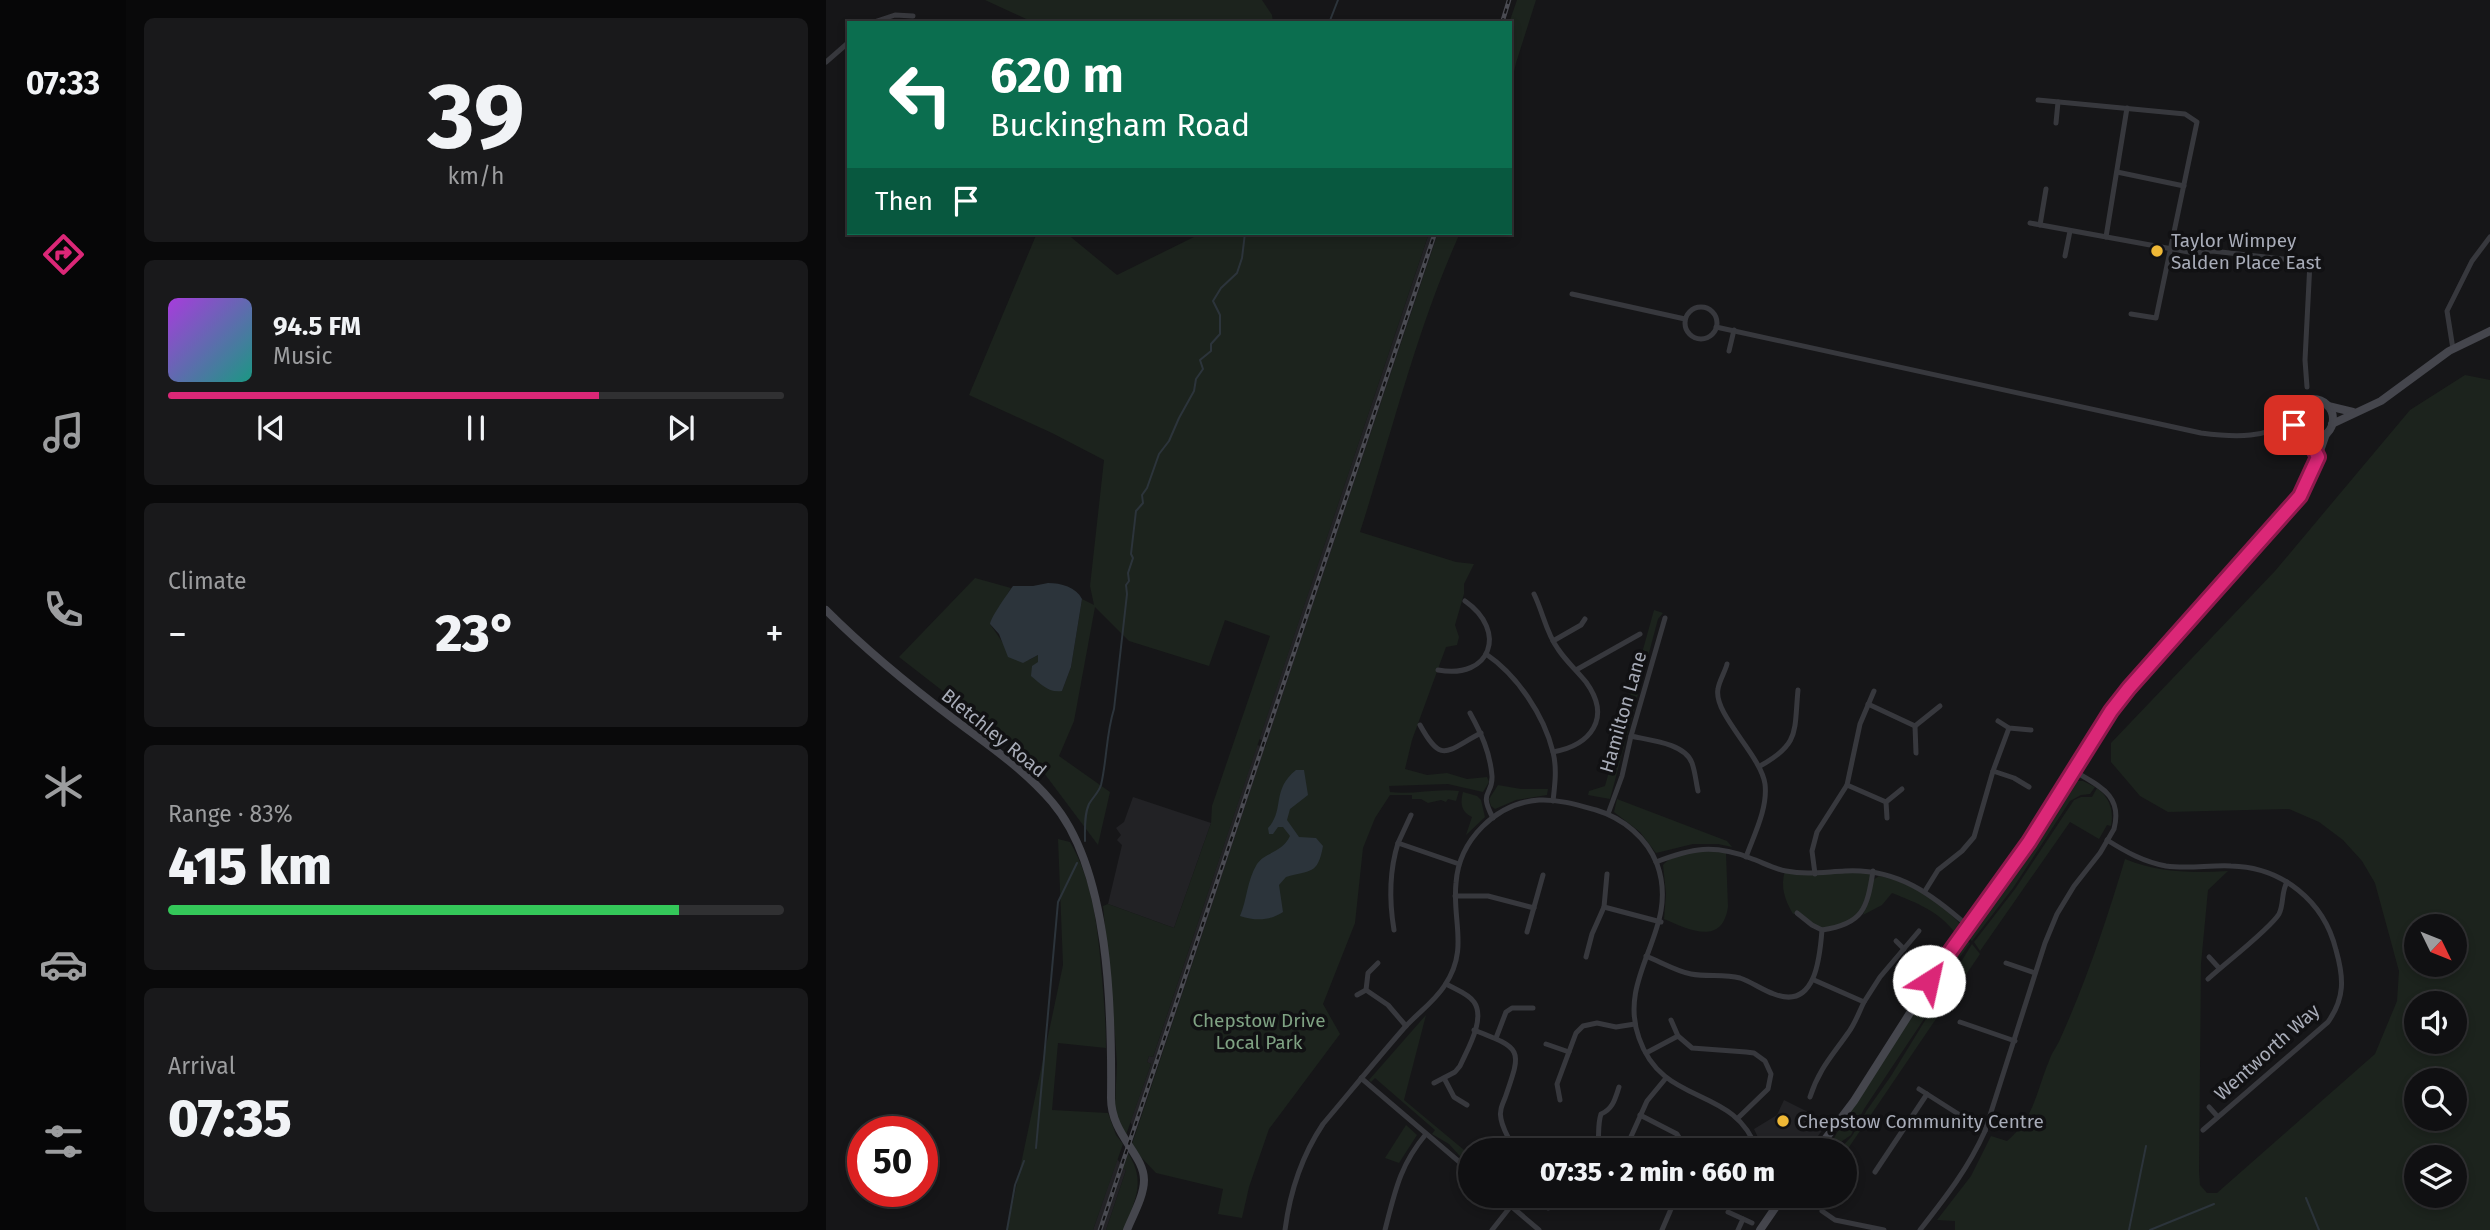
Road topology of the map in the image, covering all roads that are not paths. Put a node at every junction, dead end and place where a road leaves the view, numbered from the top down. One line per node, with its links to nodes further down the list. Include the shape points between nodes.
1 (914, 16): 2 (street, via 895,15)
2 (877, 21)
3 (847, 45): 4 (street)
4 (826, 62)
5 (2038, 100): 6 (street)
6 (2058, 102): 7 (street); 8 (street)
7 (2127, 108): 9 (street); 10 (street, via 2185,114 2197,122)
8 (2056, 123)
9 (2117, 172): 10 (street); 15 (street)
10 (2183, 186): 17 (street)
11 (2046, 189): 13 (street)
12 (2030, 223): 13 (street)
13 (2040, 225): 14 (street)
14 (2070, 231): 15 (street); 18 (street)
15 (2106, 237): 17 (street)
16 (2490, 237): 25 (street, via 2472,261 2447,311)
17 (2172, 249): 20 (street, via 2156,318); 27 (street, via 2310,262)
18 (2065, 256)
19 (1572, 294): 21 (street)
20 (2131, 314)
21 (1685, 319): 22 (street, via 1688,333 1697,338 1711,335); 22 (street, via 1702,307 1712,312)
22 (1716, 327): 23 (street)
23 (1734, 331): 26 (street); 32 (street, via 2201,433 2245,435)
24 (2490, 331): 25 (main road)
25 (2453, 349): 29 (main road, via 2389,396)
26 (1729, 351)
27 (2307, 387)
28 (2328, 406): 29 (main road); 30 (main road, via 2309,399 2297,407); 31 (main road)
29 (2353, 412): 31 (main road)
30 (2294, 416): 32 (street); 33 (main road)
31 (2332, 424): 34 (main road)
32 (2283, 427): 33 (street)
33 (2297, 429): 35 (main road)
34 (2326, 434): 35 (main road); 36 (main road)
35 (2308, 438): 36 (main road)
36 (2318, 457): 72 (main road, via 2293,506 2129,688)
37 (1534, 594): 40 (street)
38 (1465, 601): 44 (street)
39 (826, 610): 170 (main road, Bletchley Road, via 900,678 1015,766 1053,803 1081,847 1100,919 1112,1050 1112,1112 1144,1181)
40 (1543, 612): 42 (street); 48 (street)
41 (1493, 615): 44 (street)
42 (1534, 617)
43 (1665, 618): 67 (street, Hamilton Lane)
44 (1485, 619): 50 (street, via 1489,630)
45 (1585, 619): 48 (street)
46 (1640, 634): 47 (street)
47 (1630, 640): 49 (street); 53 (street)
48 (1553, 641): 53 (street)
49 (1635, 649)
50 (1486, 654): 54 (street, via 1478,664); 68 (street, via 1532,705)
51 (1727, 664): 70 (street, via 1718,698 1733,729)
52 (1438, 670): 54 (street)
53 (1576, 670): 68 (street, via 1593,695 1597,720 1577,746)
54 (1454, 673): 55 (street)
55 (1453, 681)
56 (1798, 690): 70 (street, via 1790,743)
57 (1874, 691): 58 (street)
58 (1868, 705): 63 (street); 73 (street)
59 (1940, 706): 63 (street)
60 (1470, 713): 66 (street)
61 (1998, 721): 64 (street)
62 (1420, 725): 66 (street, via 1439,751)
63 (1915, 726): 69 (street)
64 (2009, 728): 65 (street); 71 (street)
65 (2031, 730)
66 (1480, 733): 81 (street, via 1489,753 1492,780 1485,795)
67 (1631, 736): 76 (street, via 1686,753); 79 (street, Hamilton Lane)
68 (1553, 752): 77 (street)
69 (1916, 753)
70 (1760, 766): 85 (street, via 1766,787)
71 (1993, 771): 74 (street); 93 (street, via 1974,836 1938,870)
72 (2074, 771): 83 (street, via 2112,799 2117,819); 99 (main road)
73 (1847, 785): 78 (street); 90 (street, via 1817,832 1812,851)
74 (2029, 787)
75 (1902, 789): 78 (street)
76 (1698, 791)
77 (1553, 800): 79 (street); 81 (street, via 1522,803)
78 (1886, 802): 82 (street)
79 (1608, 814): 86 (street, via 1637,834)
80 (1410, 815): 84 (street)
81 (1493, 818): 87 (street, via 1472,838)
82 (1887, 818)
83 (2107, 841): 92 (street, Wentworth Way, via 2165,866 2246,867); 112 (street, via 2057,915)
84 (1398, 843): 87 (street); 100 (street, via 1390,897)
85 (1746, 857): 86 (street, via 1704,848); 90 (street, via 1784,871)
86 (1656, 862): 98 (street, via 1664,893)
87 (1459, 863): 94 (street)
88 (1873, 871): 90 (street); 93 (street); 101 (street, via 1870,892 1856,920)
89 (1608, 874): 95 (street)
90 (1815, 874)
91 (1543, 875): 96 (street)
92 (2287, 882): 111 (street, via 2279,914); 145 (street, Wentworth Way, via 2317,909 2330,931 2343,979 2340,1002 2328,1022)
93 (1925, 891): 99 (street)
94 (1455, 896): 96 (street, via 1488,896); 115 (street, via 1459,949)
95 (1604, 907): 98 (street); 107 (street)
96 (1534, 908): 103 (street)
97 (1797, 913): 101 (street)
98 (1661, 922): 106 (street)
99 (1969, 927): 155 (main road)
100 (1394, 930)
101 (1822, 930): 113 (street)
102 (1919, 931): 105 (street)
103 (1527, 932)
104 (1896, 942): 105 (street)
105 (1904, 949): 118 (street)
106 (1646, 956): 113 (street, via 1684,972 1739,978 1785,997 1806,989); 122 (street, via 1635,994)
107 (1586, 957)
108 (2209, 957): 111 (street)
109 (2006, 962): 112 (street)
110 (1378, 963): 116 (street, via 1368,973)
111 (2219, 968): 114 (street)
112 (2035, 973): 127 (street)
113 (1814, 979): 118 (street)
114 (2208, 979)
115 (1446, 984): 123 (street); 124 (street, via 1475,1003)
116 (1366, 990): 117 (street); 123 (street, via 1388,1005)
117 (1357, 995)
118 (1864, 1002): 135 (street)
119 (1532, 1008): 126 (street, via 1506,1012)
120 (1671, 1020): 125 (street)
121 (1960, 1022): 127 (street)
122 (1635, 1024): 129 (street, via 1583,1026); 130 (street)
123 (1406, 1026): 131 (street)
124 (1474, 1030): 126 (street); 132 (street, via 1460,1066)
125 (1678, 1036): 130 (street); 146 (street, via 1692,1048 1754,1053 1765,1061 1771,1074 1768,1089)
126 (1496, 1038): 150 (street, via 1511,1046 1517,1059 1500,1112)
127 (2015, 1041): 148 (street)
128 (1546, 1044): 129 (street)
129 (1569, 1052): 141 (street, via 1557,1084)
130 (1646, 1054): 133 (street)
131 (1361, 1078): 149 (street); 171 (street, via 1323,1124 1303,1158)
132 (1444, 1078): 134 (street); 142 (street, via 1454,1097)
133 (1666, 1078): 144 (street); 146 (street)
134 (1434, 1083)
135 (1814, 1085): 137 (street); 140 (street)
136 (1620, 1086): 151 (street, via 1609,1111 1601,1114)
137 (1823, 1089)
138 (1919, 1089): 139 (street)
139 (1927, 1094): 148 (street); 157 (street)
140 (1810, 1097)
141 (1560, 1100)
142 (1467, 1105)
143 (2208, 1107): 145 (street, Wentworth Way)
144 (1640, 1115): 152 (street); 153 (street)
145 (2218, 1117): 147 (street, Wentworth Way)
146 (1738, 1118): 154 (street)
147 (2203, 1130)
148 (1985, 1131): 179 (street, via 1960,1180)
149 (1426, 1134): 156 (street); 172 (street, via 1401,1173)
150 (1509, 1138)
151 (1599, 1138)
152 (1630, 1138)
153 (1679, 1138)
154 (1752, 1138)
155 (1826, 1138)
156 (1458, 1161)
157 (1880, 1165): 158 (street); 159 (street)
158 (1887, 1170)
159 (1875, 1172)
160 (1509, 1208): 173 (street)
161 (1513, 1208): 174 (street)
162 (1671, 1208): 175 (street)
163 (1775, 1208): 177 (main road)
164 (1822, 1211): 166 (street)
165 (1728, 1212): 167 (street)
166 (1828, 1216): 169 (street); 178 (street)
167 (1743, 1219): 168 (street); 176 (street)
168 (1752, 1223)
169 (1823, 1223)
170 (1127, 1230)
171 (1285, 1230)
172 (1385, 1230)
173 (1492, 1230)
174 (1539, 1230)
175 (1662, 1230)
176 (1738, 1230)
177 (1760, 1230)
178 (1884, 1230)
179 (1920, 1230)

